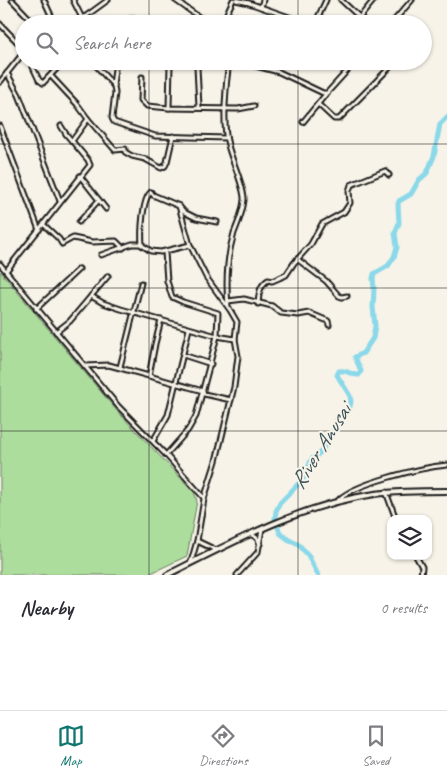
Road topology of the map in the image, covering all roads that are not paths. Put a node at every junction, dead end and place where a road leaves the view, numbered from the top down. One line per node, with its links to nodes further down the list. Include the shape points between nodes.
1 (12, 0): 14 (street)
2 (44, 0): 15 (street)
3 (73, 0): 16 (street)
4 (106, 0): 17 (street)
5 (175, 0): 18 (street)
6 (226, 0): 12 (street)
7 (263, 0): 13 (street)
8 (326, 0): 21 (street)
9 (341, 0): 22 (street)
10 (374, 0): 23 (street)
11 (412, 0): 24 (street)
12 (233, 1): 13 (street); 19 (street)
13 (261, 7): 20 (street)
14 (26, 15)
15 (51, 15)
16 (80, 15)
17 (86, 15)
18 (196, 15)
19 (226, 15)
20 (283, 15)
21 (319, 15)
22 (358, 15)
23 (362, 15)
24 (399, 15)
25 (0, 24): 26 (street)
26 (15, 40)
27 (15, 60): 39 (street)
28 (35, 70): 40 (street, via 41,82 45,83)
29 (56, 70): 40 (street)
30 (100, 70): 44 (street)
31 (115, 70): 44 (street)
32 (170, 70): 48 (street)
33 (197, 70): 49 (street)
34 (228, 70): 50 (street)
35 (272, 70): 45 (street)
36 (348, 70): 45 (street)
37 (387, 70): 46 (street, via 339,119 334,119)
38 (0, 73): 41 (street)
39 (7, 73): 41 (street); 61 (street, via 19,95)
40 (50, 76): 51 (street)
41 (4, 77): 43 (street)
42 (142, 77): 48 (street, via 142,102 147,106)
43 (0, 82)
44 (113, 85): 55 (street, via 113,121 149,135)
45 (326, 93): 46 (street)
46 (318, 104): 52 (street)
47 (254, 106): 50 (street)
48 (169, 108): 49 (street)
49 (199, 108): 50 (street)
50 (226, 109): 56 (street)
51 (88, 119): 55 (street, via 115,150 125,149 132,156 161,168 167,162); 57 (street)
52 (302, 122)
53 (0, 126): 67 (street)
54 (61, 126): 57 (street)
55 (173, 136): 56 (street)
56 (226, 138): 81 (street, via 244,197 230,252 226,286)
57 (72, 141): 59 (street, via 90,163)
58 (390, 175): 73 (street, via 385,170 351,186 347,208 322,224 311,244)
59 (80, 176): 60 (street); 61 (street)
60 (99, 200): 63 (street); 64 (street)
61 (60, 202): 66 (street)
62 (179, 206): 65 (street, via 196,218); 68 (street, via 149,193 143,216); 69 (street)
63 (106, 209)
64 (79, 222)
65 (217, 222)
66 (44, 225): 67 (street); 70 (street, via 62,244 73,238 92,242 116,241)
67 (39, 230): 76 (street)
68 (142, 245): 70 (street, via 132,244); 71 (street, via 150,251)
69 (190, 245): 71 (street); 83 (street, via 206,276)
70 (123, 248): 72 (street)
71 (165, 252): 90 (street, via 167,282 172,297 218,313)
72 (102, 255)
73 (297, 259): 80 (street, via 326,281 339,296); 82 (street, via 286,275 262,284)
74 (0, 264): 76 (street)
75 (79, 269): 84 (street)
76 (6, 271): 84 (street)
77 (108, 276): 79 (street)
78 (141, 283): 85 (street)
79 (91, 296): 85 (street); 89 (street)
80 (347, 296)
81 (228, 301): 82 (street, via 242,298); 83 (street)
82 (258, 304): 87 (street, via 272,306 281,313 309,313 328,321)
83 (228, 306): 91 (street, via 236,322)
84 (36, 308): 89 (street)
85 (134, 313): 86 (street); 95 (street)
86 (161, 320): 88 (street); 96 (street)
87 (329, 325)
88 (189, 329): 90 (street); 92 (street)
89 (56, 332): 94 (street)
90 (217, 336): 91 (street); 93 (street)
91 (235, 339): 99 (street, via 238,366)
92 (183, 355): 93 (street); 97 (street)
93 (211, 364): 98 (street)
94 (84, 366): 95 (street); 100 (street)
95 (120, 368): 96 (street)
96 (149, 376): 97 (street)
97 (175, 384): 98 (street); 100 (street, via 168,415)
98 (203, 391): 99 (street, via 204,394); 101 (street, via 193,422)
99 (231, 400): 105 (street)
100 (152, 441): 101 (street)
101 (166, 456): 105 (street)
102 (447, 465): 106 (street, via 399,474 345,495)
103 (447, 491): 104 (main road)
104 (386, 492): 106 (main road); 107 (street)
105 (204, 499): 110 (street)
106 (337, 502): 108 (main road, via 298,513)
107 (395, 515)
108 (262, 529): 109 (main road); 111 (street)
109 (251, 534): 111 (street); 112 (main road)
110 (197, 541): 112 (street); 114 (street)
111 (261, 546): 116 (street, via 256,556)
112 (216, 550): 114 (main road)
113 (418, 560): 117 (street)
114 (191, 563): 115 (main road)
115 (167, 575)
116 (237, 575)
117 (421, 575)

